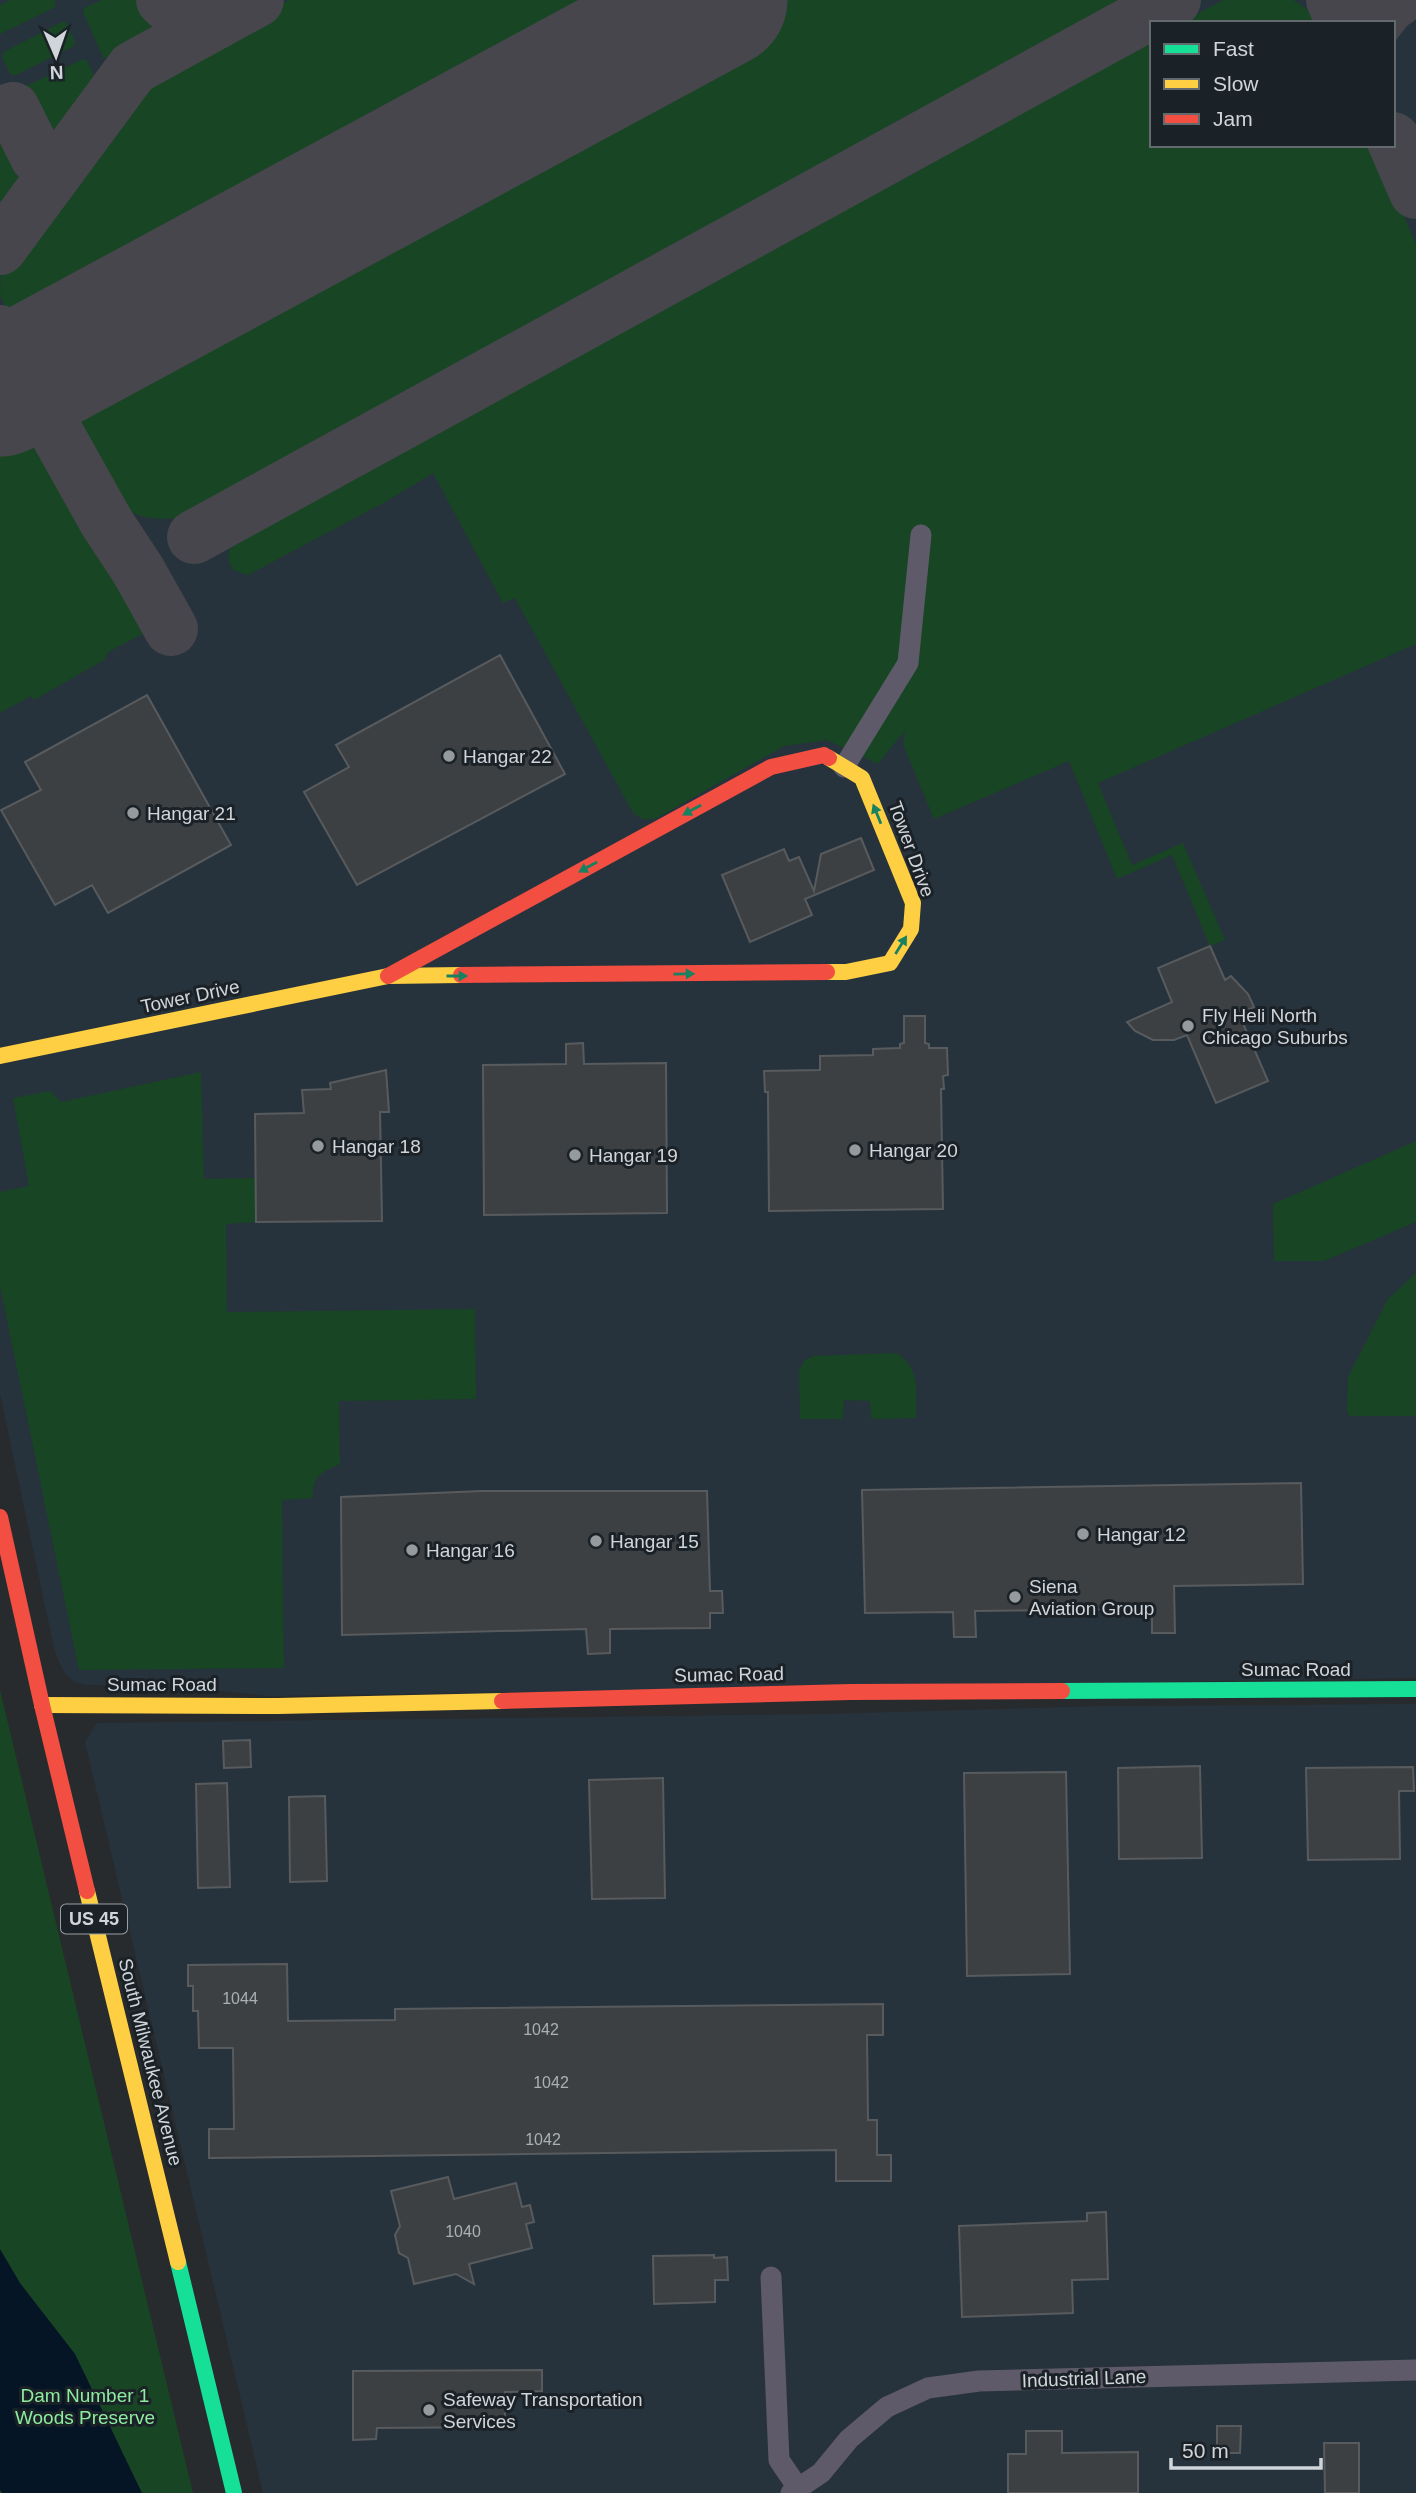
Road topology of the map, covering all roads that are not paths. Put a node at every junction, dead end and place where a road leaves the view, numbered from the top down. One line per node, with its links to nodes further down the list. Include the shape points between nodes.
1 (921, 535): 2 (street, via 908,663)
2 (844, 767): 3 (street, Tower Drive, one-way to 3, via 824,755 771,766); 3 (street, Tower Drive, one-way to 2, via 846,972 890,963 911,929 913,903 862,778)
3 (388, 976): 4 (street, Tower Drive)
4 (0, 1056)
5 (0, 1517): 7 (street, South Milwaukee Avenue / US 45)
6 (1416, 1689): 7 (street, Sumac Road, via 850,1692 278,1706)
7 (42, 1704): 11 (street, South Milwaukee Avenue / US 45)
8 (771, 2277): 10 (street, via 779,2460)
9 (1416, 2370): 10 (street, Industrial Lane, via 979,2381 928,2388 887,2407 849,2439 821,2473)
10 (795, 2491)
11 (234, 2493)

